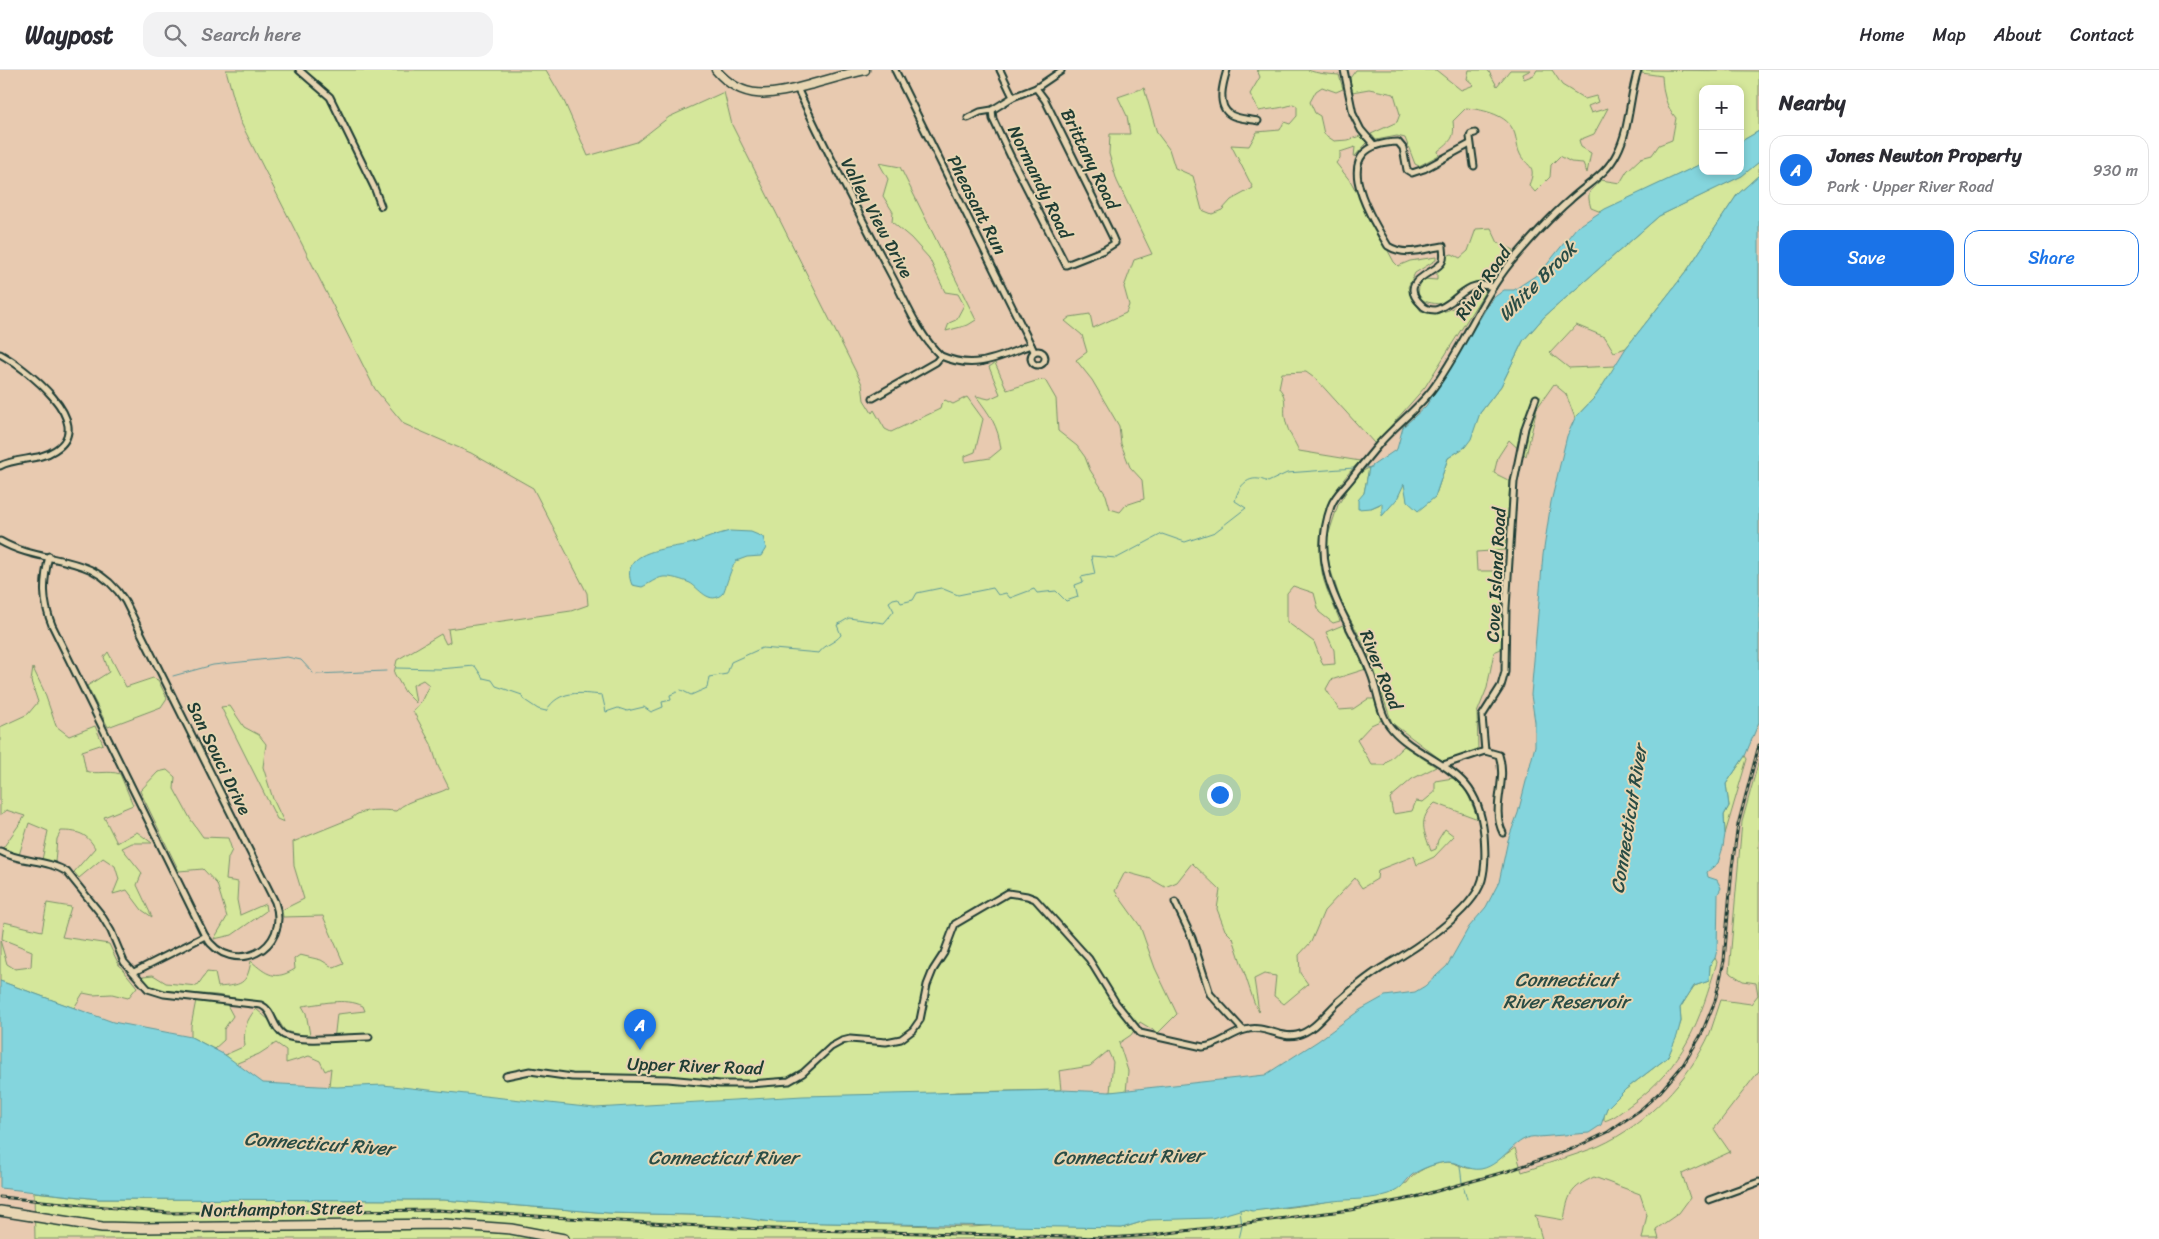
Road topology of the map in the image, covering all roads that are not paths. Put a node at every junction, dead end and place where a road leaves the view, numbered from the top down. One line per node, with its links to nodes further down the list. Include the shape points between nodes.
1 (299, 70): 20 (street, via 330,97)
2 (716, 70): 10 (street, via 736,87 754,93 770,94)
3 (866, 70): 10 (street)
4 (895, 70): 23 (street, Pheasant Run)
5 (1000, 70): 12 (street)
6 (1227, 70): 15 (street, via 1222,89 1225,110 1232,116)
7 (1344, 70): 18 (street, via 1354,117)
8 (1638, 70): 22 (street, River Road, via 1631,92 1625,135 1612,163 1572,197 1532,238)
9 (1061, 71): 11 (street)
10 (797, 88): 26 (street, Valley View Drive, via 880,254 920,328)
11 (1036, 88): 12 (street); 21 (street, Brittany Road, via 1065,139 1114,244)
12 (1013, 97): 13 (street)
13 (992, 110): 14 (street); 21 (street, Normandy Road, via 1011,157)
14 (968, 118)
15 (1258, 121)
16 (1475, 133): 17 (street, via 1470,136)
17 (1470, 144): 18 (street, via 1412,173 1407,170 1403,148 1398,142); 19 (street)
18 (1374, 146): 22 (street, via 1363,153 1356,173 1365,202 1388,246 1406,252 1443,246 1441,264 1416,282 1415,293 1419,302 1436,310 1473,286 1484,284)
19 (1474, 166)
20 (381, 206)
21 (1066, 265)
22 (1493, 287): 33 (street, River Road, via 1431,391 1380,443 1333,501 1324,535 1328,580 1366,661 1384,716 1390,727 1406,741)
23 (1031, 345): 24 (street, Pheasant Run); 26 (street, via 978,363 966,364)
24 (1034, 351)
25 (0, 354): 29 (street, via 25,371 61,407 67,432 62,445 55,450)
26 (941, 356): 27 (street)
27 (873, 398)
28 (1536, 398): 32 (street, Cove Island Road, via 1525,428 1514,482 1505,672 1501,686 1482,716)
29 (0, 466)
30 (0, 541): 31 (street, San Souci Drive, via 23,551)
31 (49, 556): 37 (street, San Souci Drive, via 43,592 47,613); 37 (street, San Souci Drive, via 86,566 100,573 118,590 275,902 278,927 260,952 242,957 229,956 213,946)
32 (1485, 750): 33 (street); 34 (street, via 1495,752 1501,760 1497,819)
33 (1443, 765): 40 (street, River Road, via 1468,787 1482,821 1485,865 1482,882 1475,895 1445,925 1373,973 1300,1034 1285,1035 1258,1028)
34 (1503, 833)
35 (0, 851): 38 (street, via 10,857 67,872 100,913 111,931 120,957)
36 (1175, 902): 40 (street, via 1192,938 1210,994)
37 (205, 936): 38 (street)
38 (134, 972): 41 (street, via 142,984 154,992 261,1005 270,1012 280,1031 288,1036 310,1039)
39 (1105, 983): 40 (street, River Road, via 1140,1033 1209,1047); 42 (street, Upper River Road, via 1089,959 1035,899 1008,893 954,924 944,953 927,985 920,1020 913,1030 901,1039 886,1042 842,1041 795,1079 749,1084 572,1077 530,1071)
40 (1243, 1030)
41 (369, 1037)
42 (506, 1076)
43 (1759, 1184): 44 (street)
44 (1709, 1200)
45 (0, 1211): 46 (main road, Northampton Street, via 102,1227 444,1224 511,1229)
46 (564, 1239)

